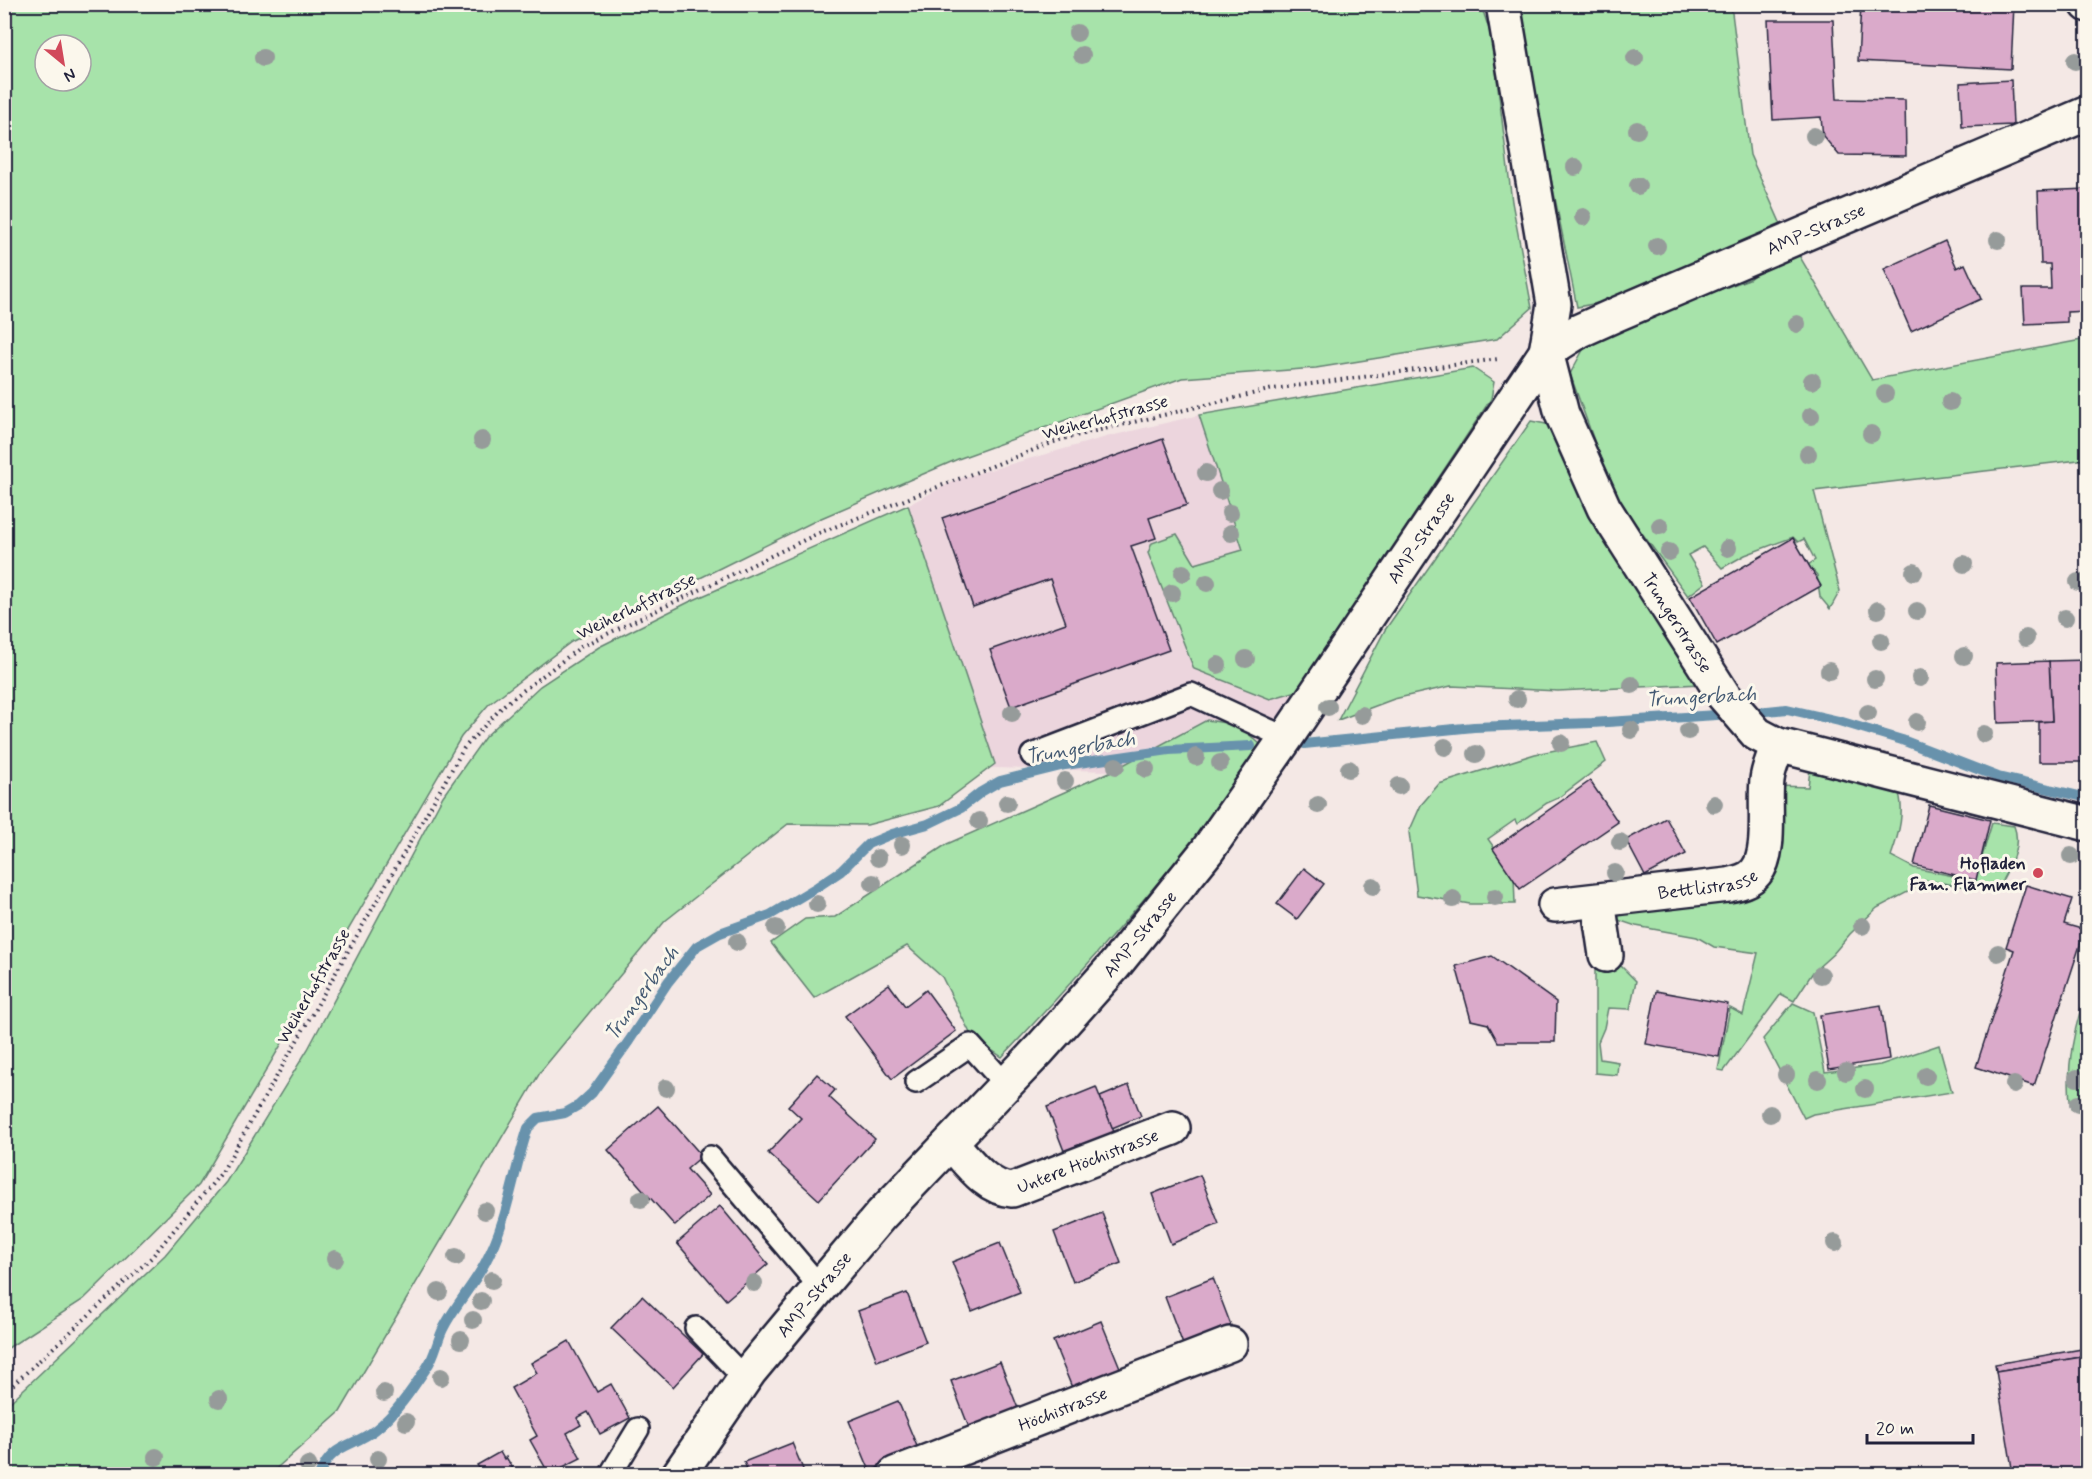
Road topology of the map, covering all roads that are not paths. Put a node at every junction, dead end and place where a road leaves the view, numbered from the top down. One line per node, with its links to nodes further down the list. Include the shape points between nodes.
1 (1503, 4): 3 (street, AMP-Strasse, via 1554,304)
2 (2088, 113): 3 (street, AMP-Strasse, via 1608,318)
3 (1546, 352): 4 (street, AMP-Strasse); 5 (street, Trungerstrasse, via 1562,414 1604,508 1725,696)
4 (1286, 738): 6 (lane, via 1191,694); 12 (street, AMP-Strasse, via 1207,851 1114,965)
5 (1767, 740): 7 (street); 8 (street, Bettlistrasse, via 1763,856 1754,875 1740,883)
6 (1032, 755)
7 (2088, 824)
8 (1598, 901): 9 (street, Bettlistrasse); 10 (street)
9 (1555, 904)
10 (1606, 954)
11 (916, 1082): 12 (lane, via 970,1045)
12 (1006, 1085): 14 (street, AMP-Strasse)
13 (1173, 1128): 14 (street, Untere Höchistrasse, via 1012,1190 990,1183)
14 (951, 1143): 16 (street, AMP-Strasse, via 881,1215)
15 (710, 1156): 16 (lane)
16 (820, 1287): 19 (street, AMP-Strasse)
17 (696, 1328): 19 (lane)
18 (1230, 1344): 23 (street, Höchistrasse)
19 (745, 1379): 22 (street, AMP-Strasse)
20 (638, 1429): 21 (lane)
21 (611, 1474)
22 (680, 1474)
23 (895, 1474)

